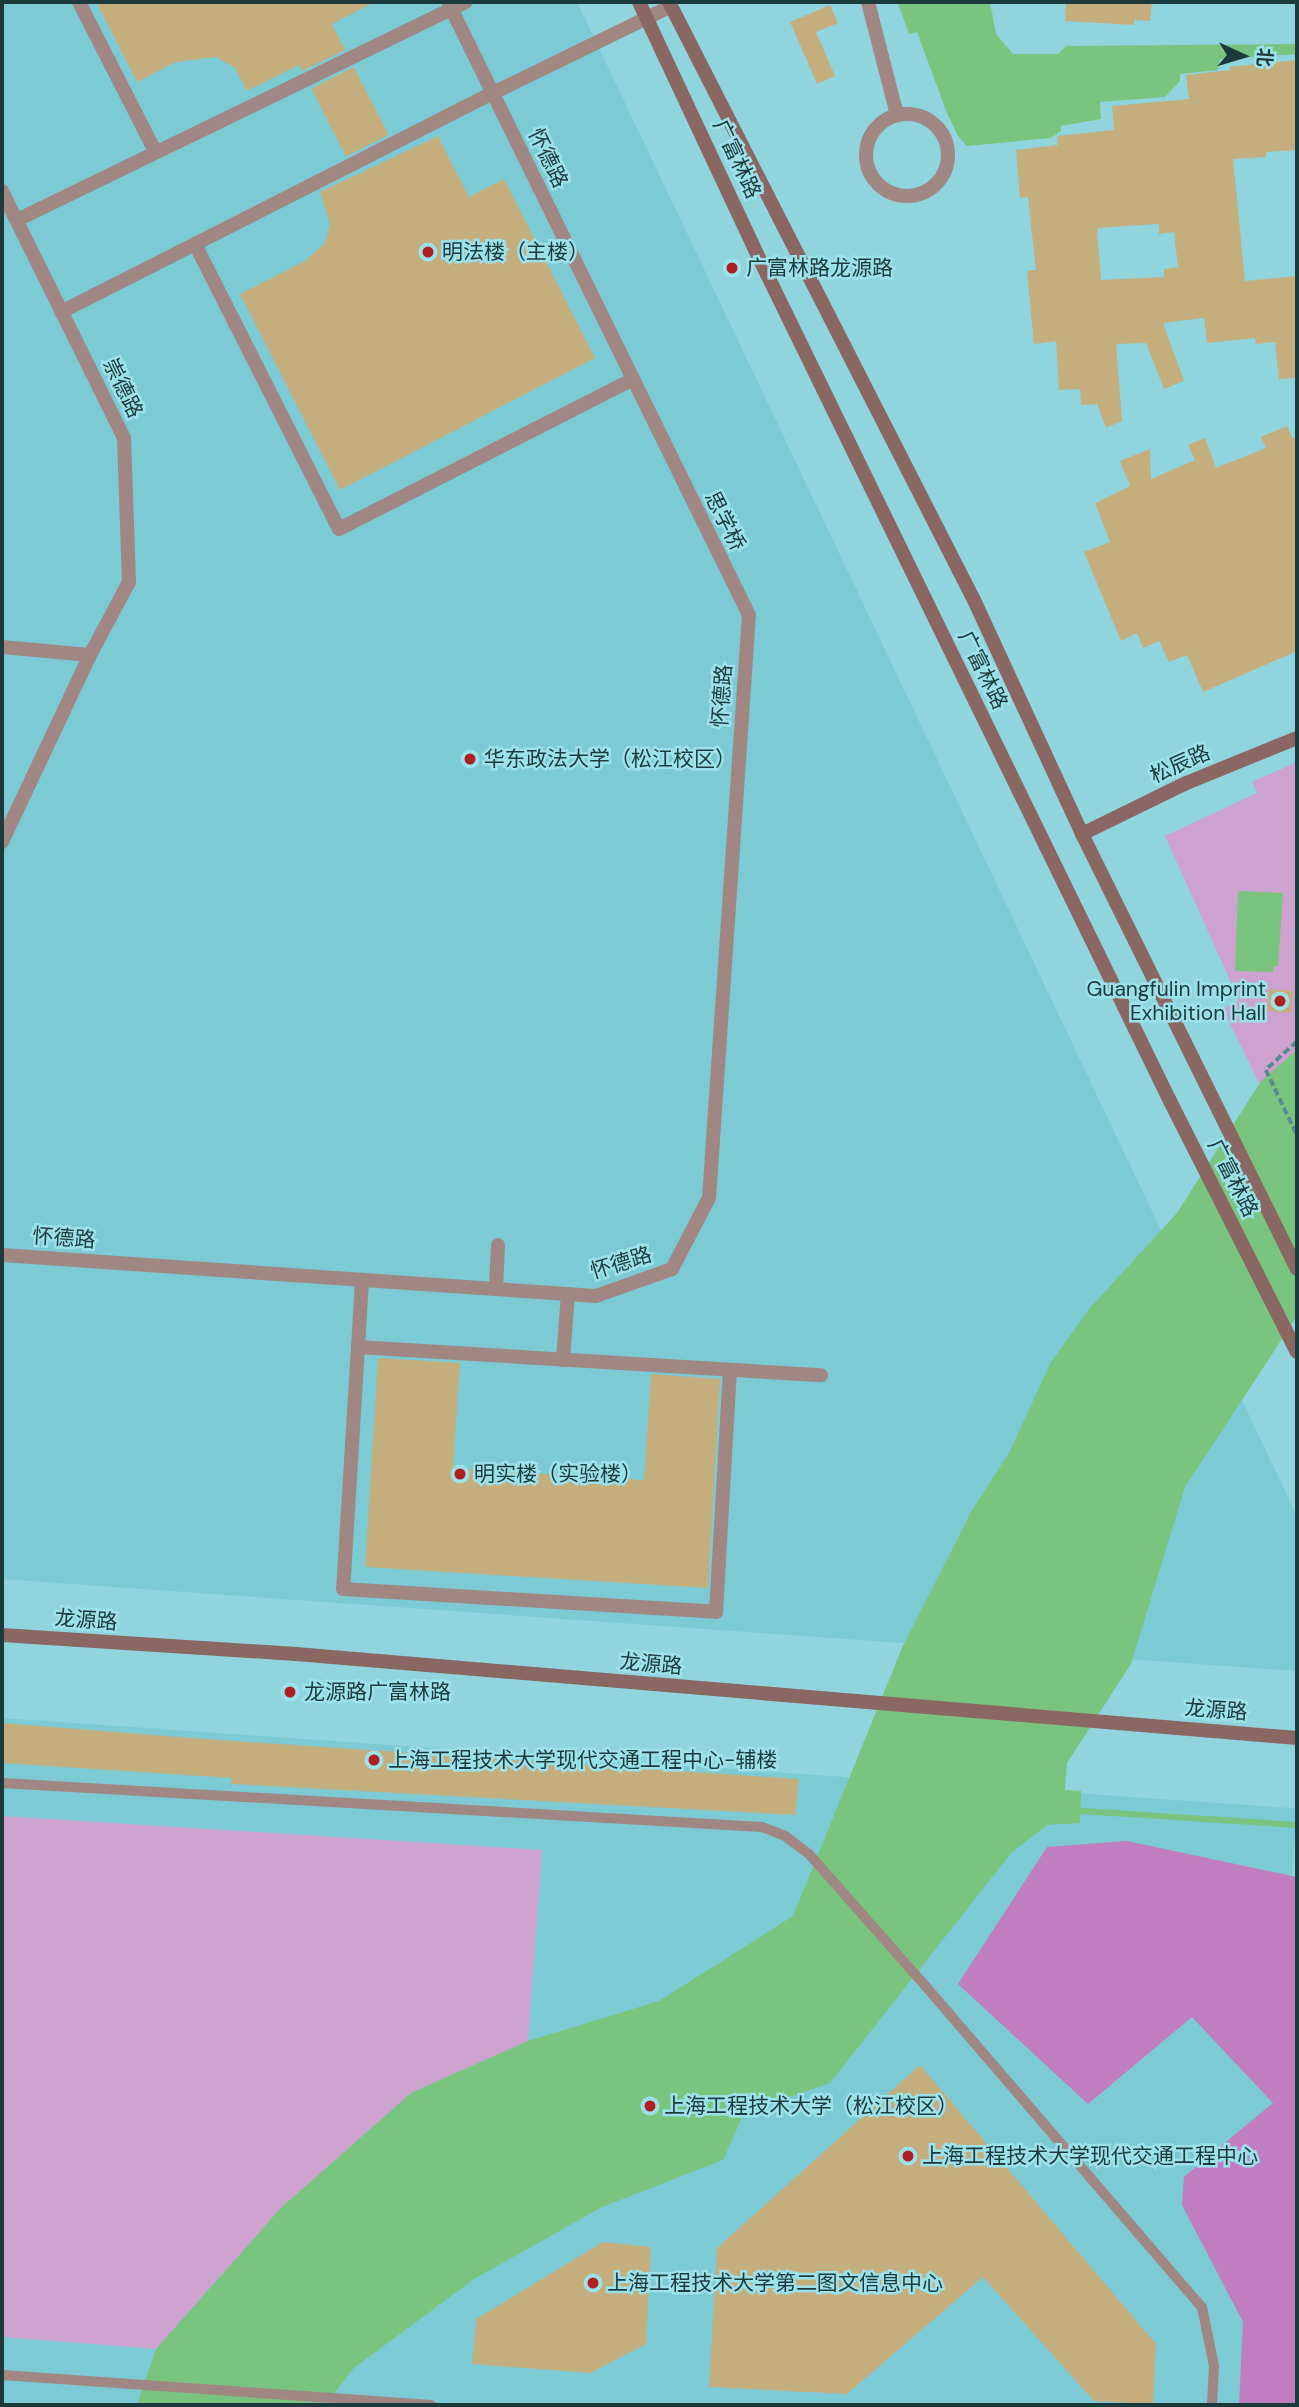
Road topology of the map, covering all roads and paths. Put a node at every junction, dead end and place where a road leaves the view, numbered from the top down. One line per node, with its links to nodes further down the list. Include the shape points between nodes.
1 (79, 2): 10 (street)
2 (466, 2): 6 (street)
3 (639, 2): 7 (main road, 广富林路)
4 (868, 2): 9 (street)
5 (670, 4): 7 (street); 21 (main road, 广富林路, via 974,600)
6 (449, 5): 8 (street, 怀德路); 10 (street)
7 (647, 18): 8 (street); 32 (main road, 广富林路, via 760,260)
8 (493, 93): 13 (street); 15 (street, 怀德路)
9 (897, 115): 9 (street, via 874,130 866,156 868,169 886,190 912,196 925,192 944,174 947,147 934,124 923,117)
10 (155, 151): 12 (street)
11 (2, 191): 12 (street, 崇德路)
12 (16, 220): 14 (street, 崇德路)
13 (195, 244): 14 (street); 15 (street, via 339,529)
14 (61, 312): 19 (street, 崇德路, via 124,439 129,582)
15 (632, 380): 16 (street, 怀德路)
16 (664, 446): 17 (street, 思学桥)
17 (749, 615): 30 (street, 怀德路, via 709,1198 672,1269 596,1296)
18 (2, 647): 19 (street)
19 (90, 655): 22 (street, 崇德路)
20 (1297, 738): 21 (main road, 松辰路, via 1184,784)
21 (1083, 834): 27 (main road, 广富林路)
22 (2, 842)
23 (1297, 1042): 24 (path, via 1265,1070)
24 (1297, 1135)
25 (498, 1245): 29 (street)
26 (2, 1255): 28 (street, 怀德路)
27 (1297, 1269)
28 (362, 1280): 29 (street, 怀德路); 31 (street)
29 (496, 1289): 30 (street, 怀德路)
30 (568, 1294): 33 (street)
31 (358, 1347): 33 (street); 34 (street, via 343,1589 370,1591 716,1612)
32 (1297, 1352)
33 (563, 1360): 34 (street)
34 (730, 1370): 35 (street)
35 (821, 1375)
36 (2, 1635): 37 (main road, 龙源路, via 296,1654)
37 (1297, 1738)
38 (2, 1783): 41 (lane, via 762,1827 785,1836 809,1854 1202,2307 1214,2366)
39 (2, 2375): 40 (lane)
40 (431, 2405)
41 (1212, 2405)

